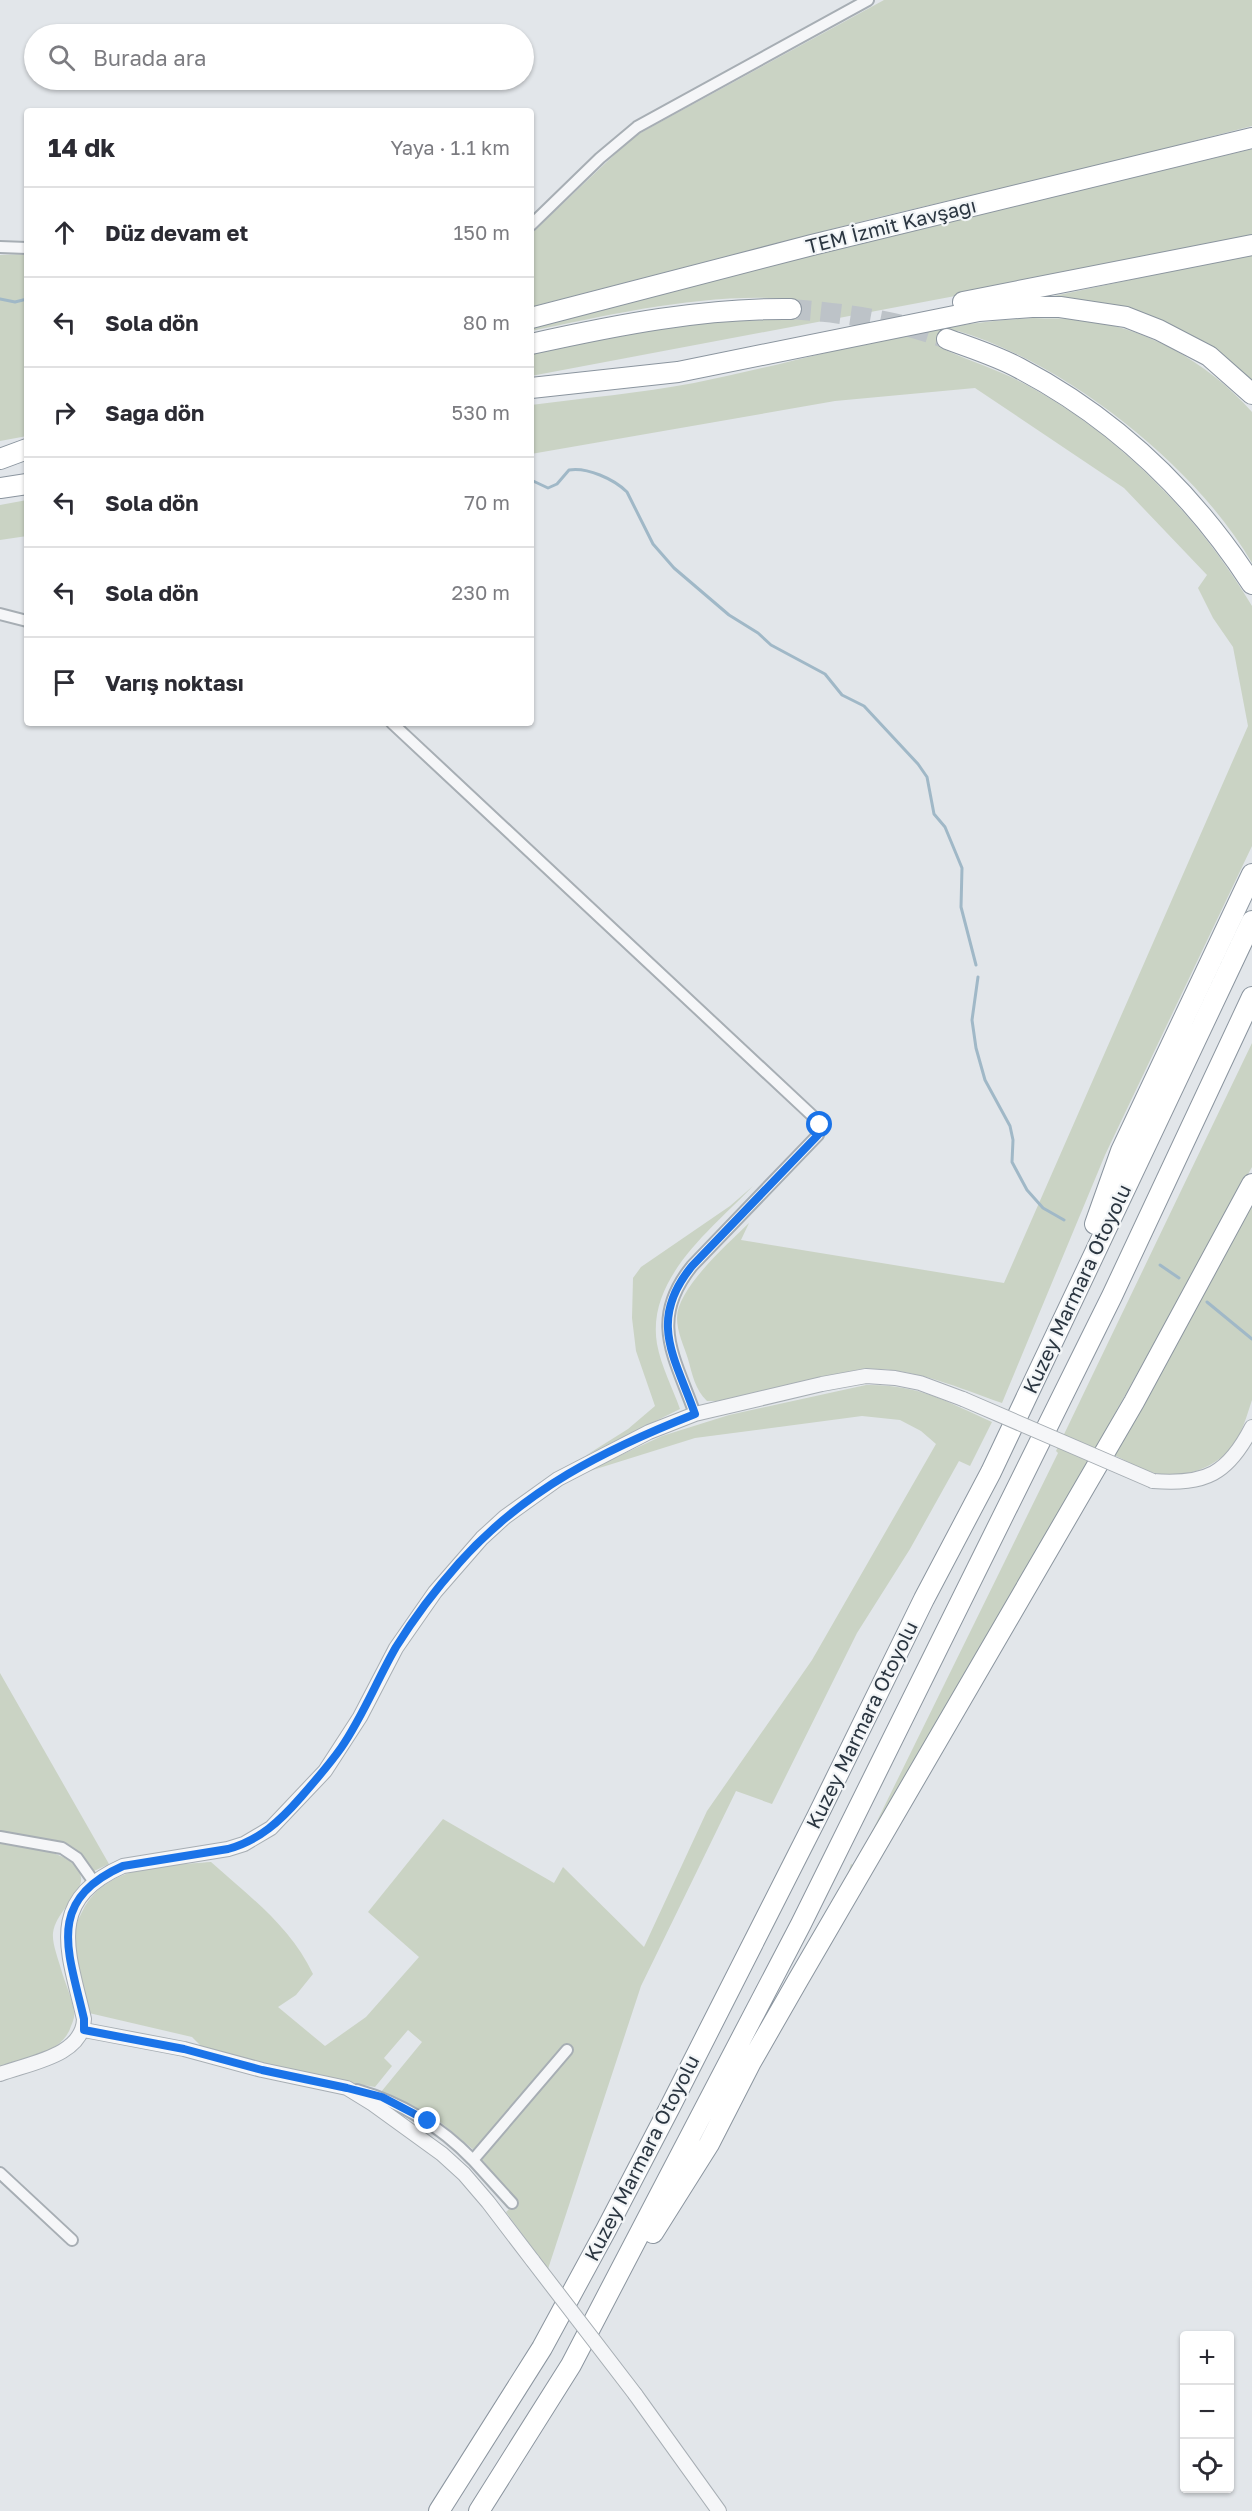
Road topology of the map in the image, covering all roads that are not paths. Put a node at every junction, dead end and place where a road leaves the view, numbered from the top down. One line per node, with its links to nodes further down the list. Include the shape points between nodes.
1 (868, 0): 3 (street, via 637,127)
2 (1252, 138): 8 (highway, TEM İzmit Kavşağı)
3 (534, 222)
4 (1252, 245): 11 (highway)
5 (0, 247): 6 (street)
6 (24, 248)
7 (790, 309): 10 (highway, via 689,314)
8 (534, 317)
9 (947, 339): 20 (highway, via 1017,367 1053,387 1127,440 1178,487)
10 (534, 343)
11 (534, 387)
12 (534, 388): 13 (highway, via 678,372 979,311 1060,307 1117,315 1159,330 1209,356)
13 (1252, 394)
14 (24, 450): 15 (highway)
15 (0, 459)
16 (24, 459): 17 (highway)
17 (0, 464)
18 (24, 484): 19 (highway)
19 (0, 488)
20 (1247, 576)
21 (0, 614): 22 (street)
22 (24, 620)
23 (395, 726): 29 (street, via 818,1120 818,1135 692,1266 670,1299 668,1338)
24 (1252, 874): 28 (highway, via 1121,1151)
25 (1252, 921): 28 (highway, Kuzey Marmara Otoyolu)
26 (1252, 998): 41 (highway, Kuzey Marmara Otoyolu, via 1112,1296 847,1835)
27 (1252, 1185): 41 (highway, via 1134,1402 798,1980 709,2144)
28 (1060, 1323): 42 (highway, Kuzey Marmara Otoyolu, via 991,1472 606,2230 542,2348)
29 (695, 1414): 30 (street, bridge, via 866,1376 895,1377 963,1399 1153,1481 1182,1483 1205,1477 1226,1465 1242,1447); 32 (street, via 649,1432 558,1479 482,1538 416,1618 325,1771 271,1828 228,1849 123,1866)
30 (1252, 1427)
31 (0, 1837): 32 (street, via 62,1848 76,1858)
32 (94, 1882): 33 (street, via 75,1906 67,1930)
33 (84, 2030): 35 (street, via 70,2047); 36 (street)
34 (567, 2050): 37 (street)
35 (0, 2074)
36 (347, 2088): 37 (street, via 382,2097 428,2121); 44 (street, bridge, via 442,2154 482,2195)
37 (473, 2160): 39 (street)
38 (0, 2173): 40 (street)
39 (512, 2203)
40 (72, 2240)
41 (571, 2365): 43 (highway, Kuzey Marmara Otoyolu)
42 (439, 2511)
43 (479, 2511)
44 (719, 2511)

